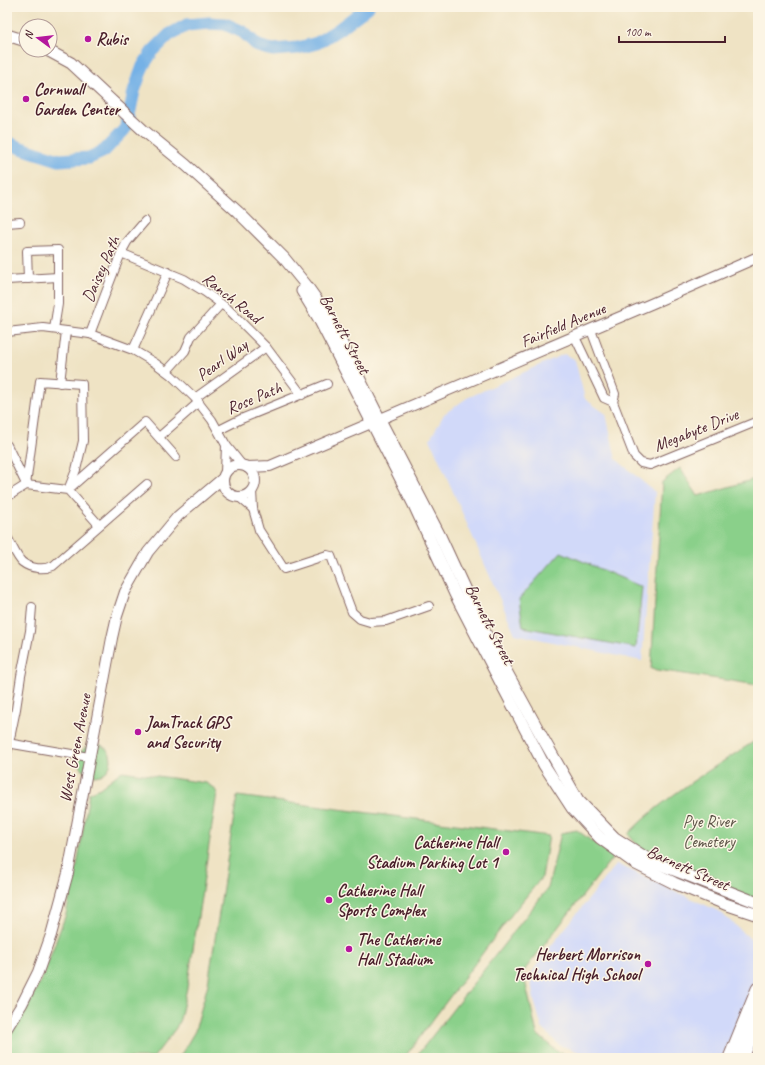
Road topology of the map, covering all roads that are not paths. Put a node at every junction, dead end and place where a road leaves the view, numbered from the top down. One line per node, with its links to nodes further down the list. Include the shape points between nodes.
1 (7, 35): 2 (main road)
2 (18, 38)
3 (58, 56): 29 (main road, Barnett Street, via 71,63 143,130 186,165 284,258 328,316)
4 (145, 221): 7 (street, Daisey Path, via 126,242)
5 (20, 222): 6 (street)
6 (7, 223)
7 (121, 253): 9 (street, Ranch Road); 18 (street, Daisey Path)
8 (758, 257): 15 (street, Fairfield Avenue)
9 (168, 272): 13 (street, Ranch Road, via 184,279); 21 (street)
10 (58, 277): 11 (street); 11 (street, via 58,250 28,250); 14 (street, via 58,304)
11 (28, 279): 12 (street)
12 (7, 280)
13 (221, 304): 20 (street, Ranch Road); 22 (street, via 191,337 185,351)
14 (54, 329): 16 (street); 17 (street)
15 (591, 330): 19 (street, Fairfield Avenue); 27 (street, Megabyte Drive, via 615,394)
16 (66, 331): 18 (street); 23 (street)
17 (7, 332)
18 (90, 334): 21 (street)
19 (575, 337): 27 (street, Megabyte Drive, via 604,398); 29 (street, Fairfield Avenue)
20 (266, 347): 25 (street, Ranch Road); 26 (street, Pearl Way)
21 (132, 350): 22 (street)
22 (167, 371): 26 (street)
23 (60, 383): 39 (street, via 40,381); 41 (street, via 82,384 83,441)
24 (328, 384): 25 (street, Rose Path)
25 (302, 395): 30 (street, Rose Path)
26 (197, 400): 30 (street); 31 (street, Pearl Way)
27 (613, 402): 28 (street, Megabyte Drive, via 634,456 641,463 650,465)
28 (758, 421)
29 (376, 422): 36 (street); 53 (main road, Barnett Street, via 440,536 483,629 578,800 615,838 651,861); 54 (main road, Barnett Street, via 455,594 544,765 572,808 600,838 636,864 725,904)
30 (219, 430): 33 (street)
31 (159, 437): 34 (street); 41 (street, via 145,422)
32 (7, 445): 39 (street)
33 (226, 445): 35 (street); 37 (street)
34 (176, 457)
35 (245, 466): 36 (street); 37 (street, via 232,466); 40 (street, via 254,474)
36 (270, 466): 40 (street)
37 (224, 476): 42 (street, West Green Avenue); 43 (street, via 224,488)
38 (147, 484): 46 (street)
39 (26, 485): 41 (street); 44 (street)
40 (253, 487): 43 (street, via 246,496); 45 (street)
41 (68, 490): 46 (street)
42 (206, 493): 43 (street); 52 (street, West Green Avenue, via 178,516 148,552 125,592 117,616)
43 (234, 496): 45 (street)
44 (7, 497)
45 (253, 510): 48 (street, via 259,530 284,569 327,555 331,556 352,612 360,618 370,622 386,621)
46 (99, 525): 47 (street, via 53,566 46,569 22,562)
47 (7, 537)
48 (429, 606)
49 (32, 607): 50 (street, via 30,631)
50 (8, 744): 51 (street); 52 (street)
51 (7, 753)
52 (89, 757): 57 (street, West Green Avenue, via 68,873 51,935 38,972)
53 (758, 903)
54 (758, 915)
55 (758, 989): 58 (main road)
56 (758, 1018): 59 (main road)
57 (7, 1028)
58 (730, 1058)
59 (742, 1058)

